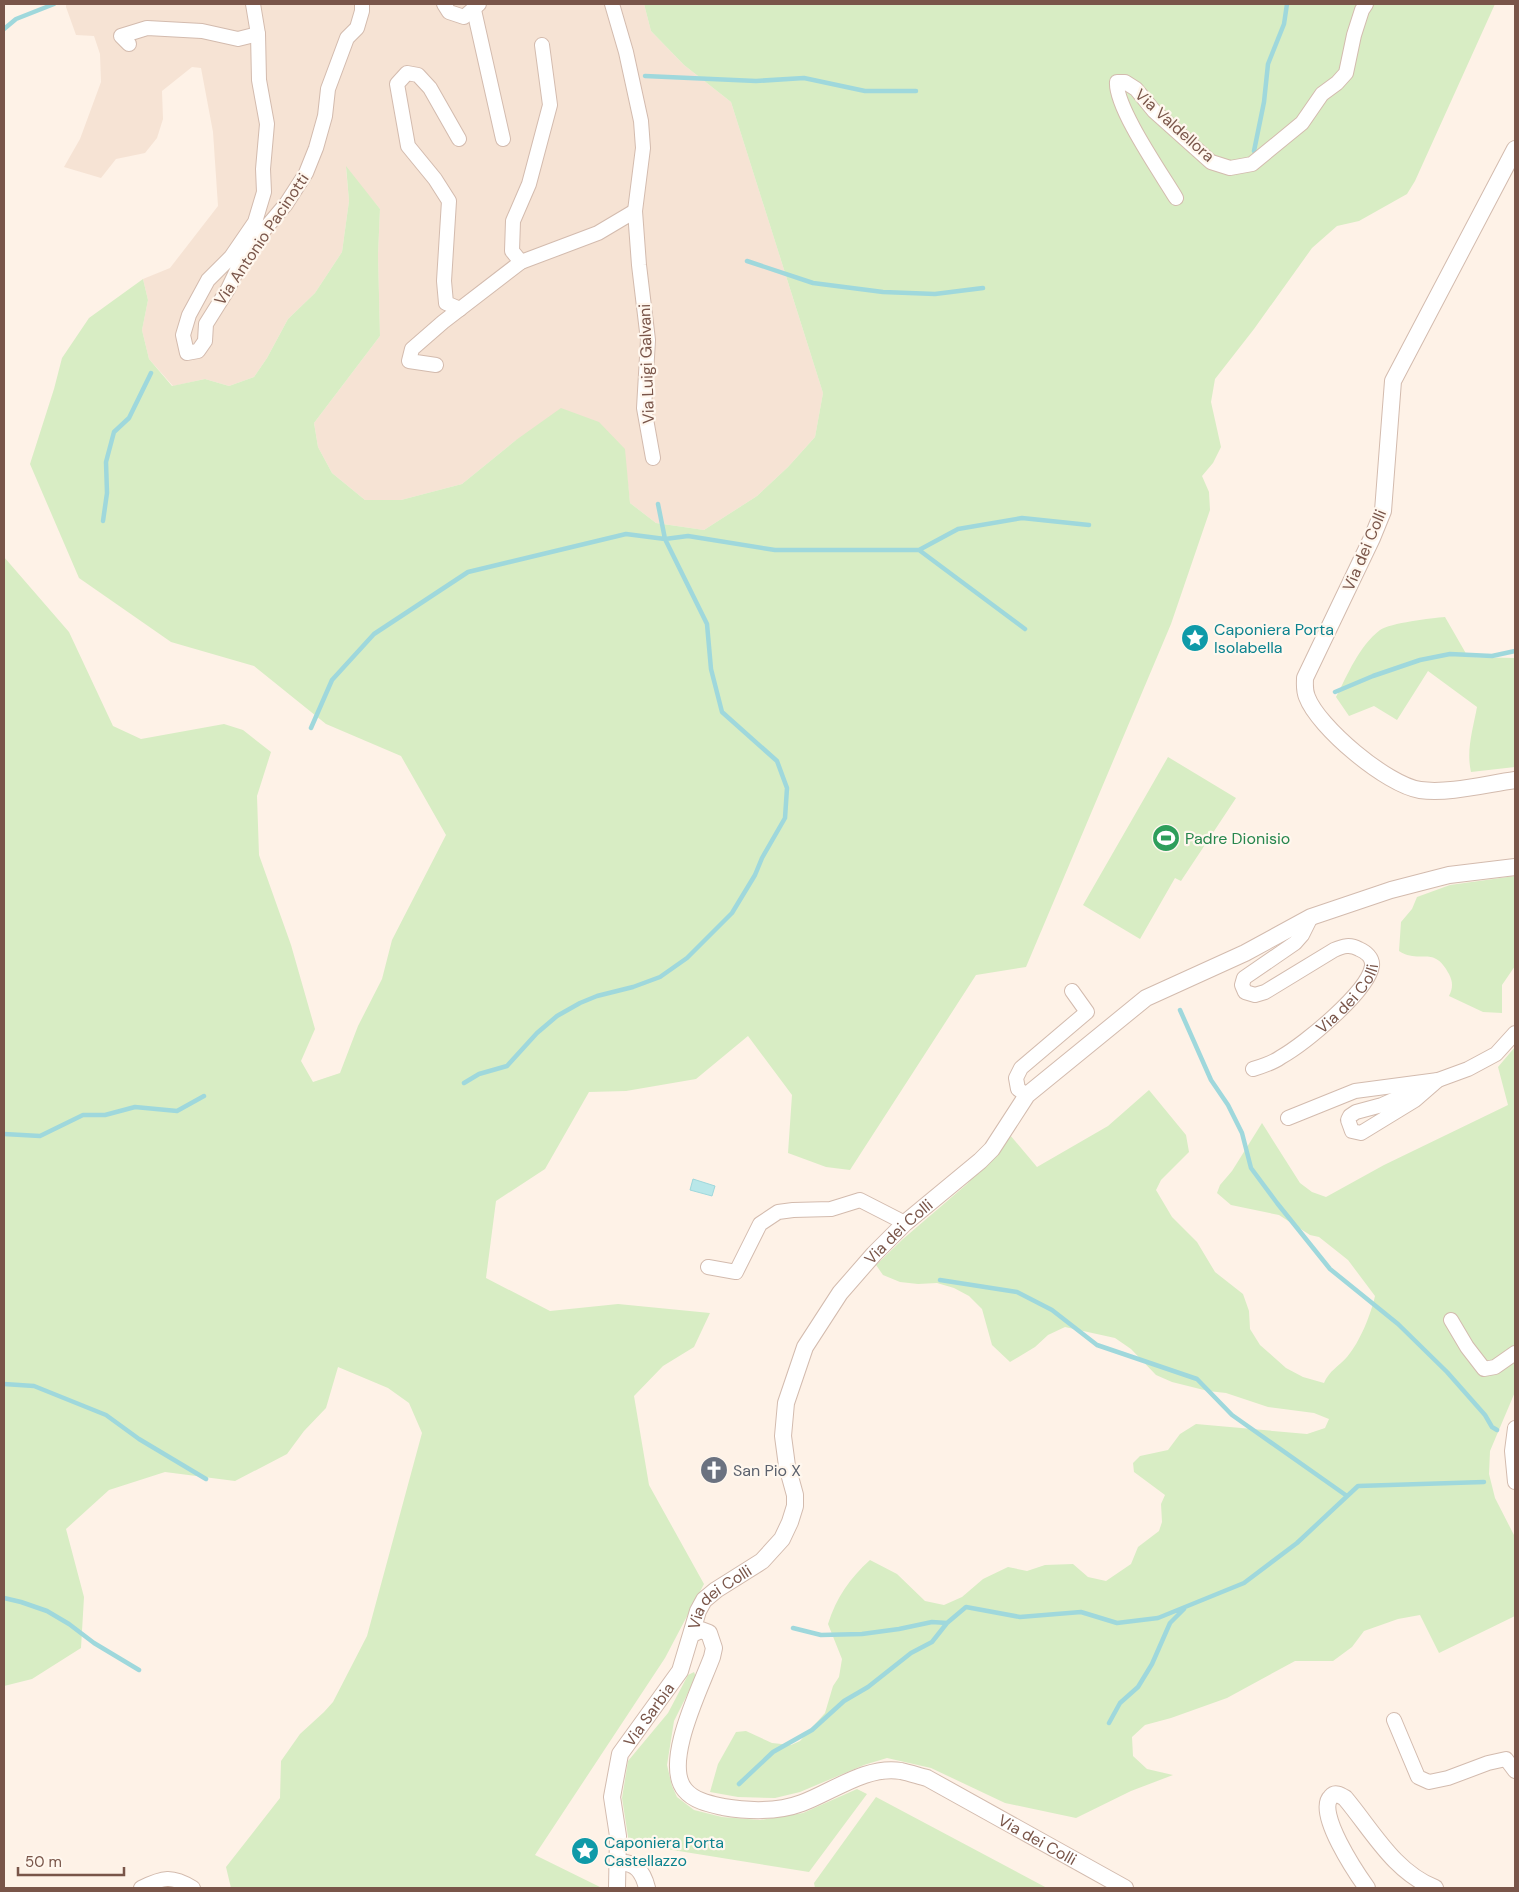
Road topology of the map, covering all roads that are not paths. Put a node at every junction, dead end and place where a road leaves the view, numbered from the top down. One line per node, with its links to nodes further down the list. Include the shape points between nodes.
1 (253, 4): 7 (street)
2 (362, 4): 7 (street, Via Antonio Pacinotti, via 357,28 347,38 328,89 326,116 306,173 238,266 206,324 205,340 198,351 187,353 183,335 190,315 208,280 231,257 255,222 264,192 267,124 260,80)
3 (444, 4): 6 (street, via 449,12 464,16)
4 (612, 4): 14 (street, Via Luigi Galvani, via 641,121 643,148)
5 (1366, 4): 13 (street, Via Valdellora, via 1354,36 1346,73 1322,94 1302,123 1252,164 1230,168 1211,162 1154,111 1136,89 1125,82 1117,82 1116,91 1126,115)
6 (477, 7): 11 (street)
7 (258, 34): 8 (street, via 238,40 202,30 147,28 121,36)
8 (128, 44)
9 (542, 45): 15 (street, via 550,105 529,184 513,221 512,251)
10 (459, 139): 16 (street, via 430,88 418,75 407,73 397,84 408,146 449,201 444,281 446,303)
11 (503, 139)
12 (1515, 149): 19 (street, Via dei Colli, via 1393,381 1383,510 1305,678 1305,690 1315,711 1357,755 1374,768 1418,790)
13 (1176, 198)
14 (635, 211): 15 (street, via 598,233); 18 (street, Via Luigi Galvani, via 648,340 644,408)
15 (521, 262): 16 (street)
16 (460, 309): 17 (street, via 412,349 409,361)
17 (436, 365)
18 (653, 458)
19 (1515, 780)
20 (1515, 867): 21 (street, Via dei Colli, via 1449,875 1391,890)
21 (1311, 917): 24 (street, Via dei Colli, via 1295,944 1244,978 1242,986 1245,992 1255,995 1265,992 1344,946 1353,946 1367,954 1371,958 1370,971 1340,1010 1319,1030 1282,1057); 26 (street, Via dei Colli, via 1244,953 1146,998)
22 (1072, 991): 26 (street, via 1087,1012 1021,1068 1016,1078 1018,1089)
23 (1515, 1033): 25 (street, via 1496,1054)
24 (1253, 1069)
25 (1438, 1080): 25 (street, via 1382,1105 1352,1114 1348,1120 1352,1131 1361,1133 1415,1100); 27 (street, via 1355,1090)
26 (1027, 1095): 28 (street, Via dei Colli, via 992,1149)
27 (1288, 1118)
28 (905, 1223): 29 (street, via 860,1200 831,1209 778,1212 760,1224 736,1272); 34 (street, Via dei Colli, via 840,1293 805,1347 786,1403 783,1436 795,1495 790,1522 782,1539 762,1562 704,1600)
29 (708, 1268)
30 (1451, 1320): 31 (street, via 1484,1369 1495,1367)
31 (1515, 1353)
32 (1515, 1428): 33 (street, via 1512,1450)
33 (1515, 1482)
34 (692, 1634): 37 (street, Via Sarbia, via 680,1671 620,1754 612,1796); 42 (street, Via dei Colli, via 700,1630 709,1633 714,1648 678,1749 677,1769 684,1789 696,1799 734,1809 781,1808 801,1804 867,1775 900,1771 927,1778)
35 (1394, 1720): 36 (street, via 1418,1777 1429,1782 1506,1759)
36 (1515, 1771)
37 (618, 1863): 40 (street, Via Sarbia); 41 (street, via 626,1862 637,1867)
38 (141, 1888): 39 (street, via 158,1880 179,1880)
39 (193, 1888)
40 (617, 1888)
41 (647, 1888)
42 (1125, 1888)
43 (1367, 1888): 44 (street, via 1329,1820 1327,1804 1334,1794 1345,1798 1392,1858 1420,1881)
44 (1435, 1888)

